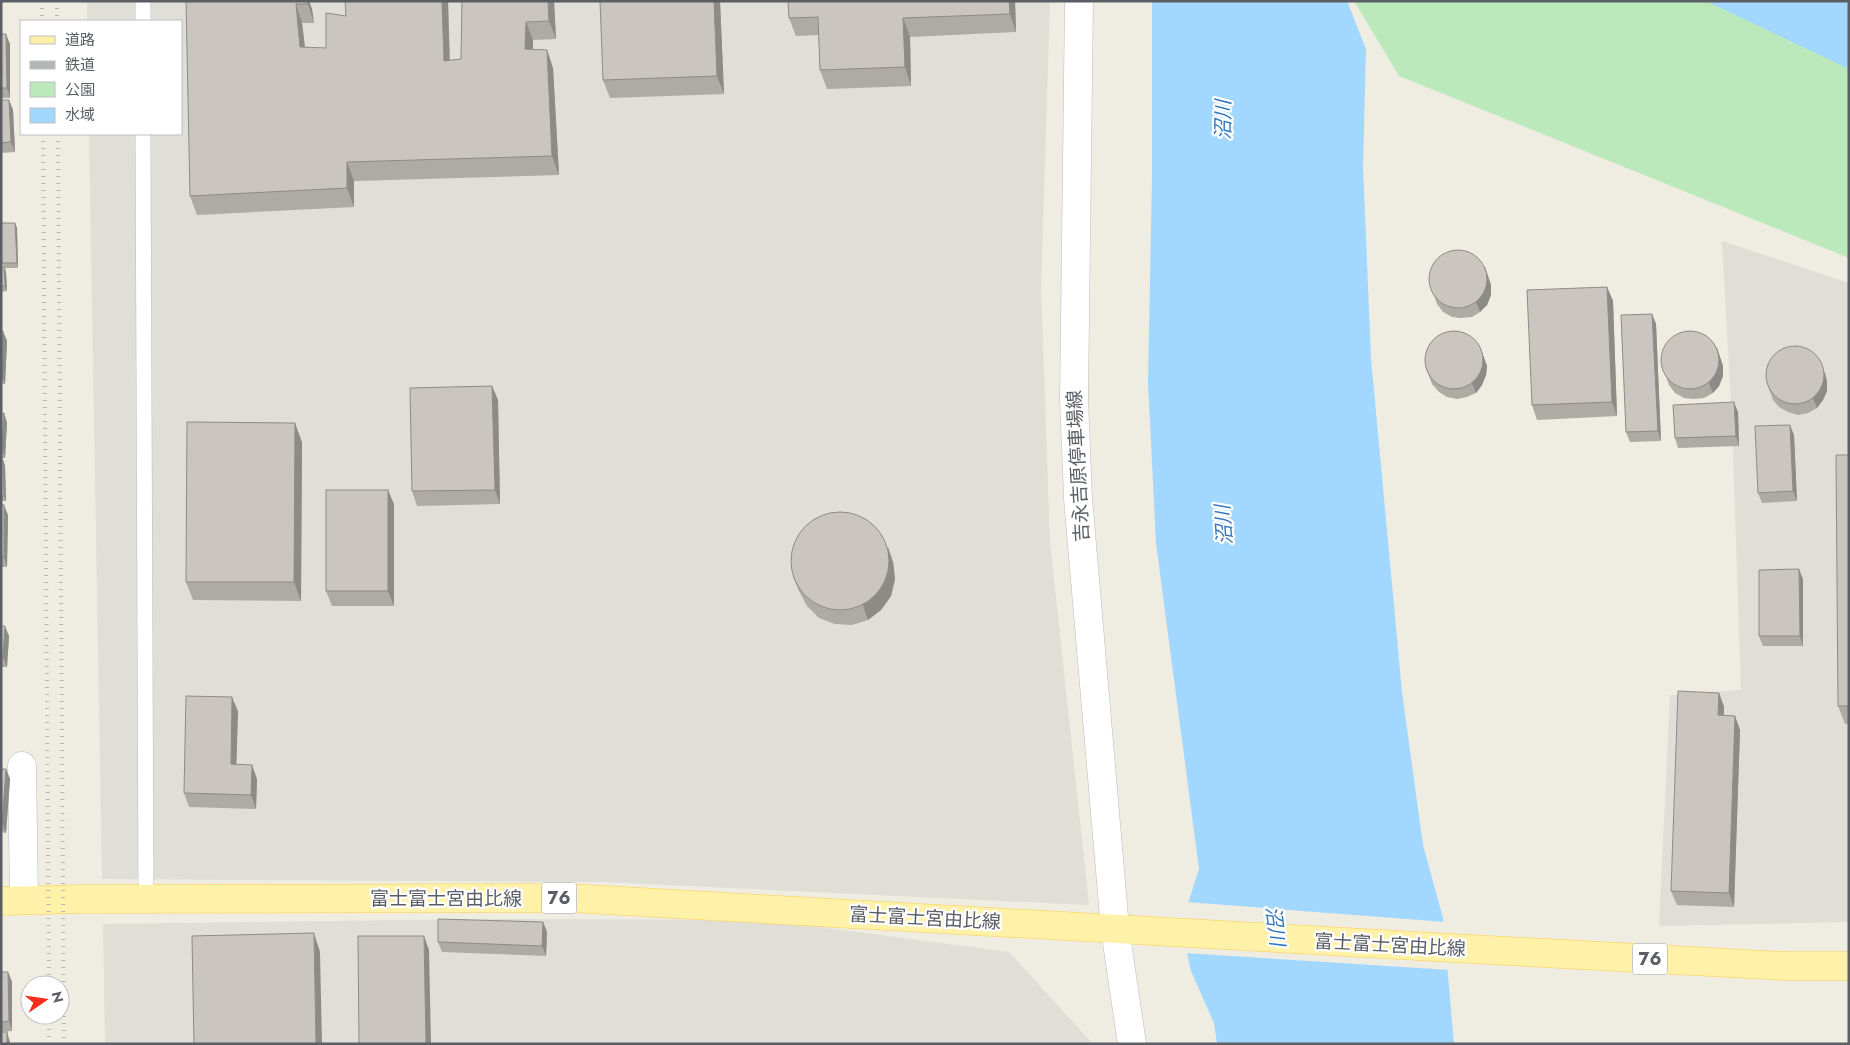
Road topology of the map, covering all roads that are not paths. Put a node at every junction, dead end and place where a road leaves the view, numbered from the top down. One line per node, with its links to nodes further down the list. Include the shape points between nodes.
1 (143, 1): 3 (lane)
2 (1079, 1): 8 (main road, 吉永吉原停車場線, via 1074,389 1078,498)
3 (143, 20)
4 (143, 135): 6 (lane)
5 (22, 766): 7 (main road)
6 (146, 898): 7 (main road, 富士富士宮由比線 / 76); 8 (main road, 富士富士宮由比線 / 76, via 569,898)
7 (12, 900)
8 (1125, 930): 9 (main road, 富士富士宮由比線 / 76, via 1786,966); 10 (main road, 吉永吉原停車場線)
9 (1849, 966)
10 (1132, 1044)

